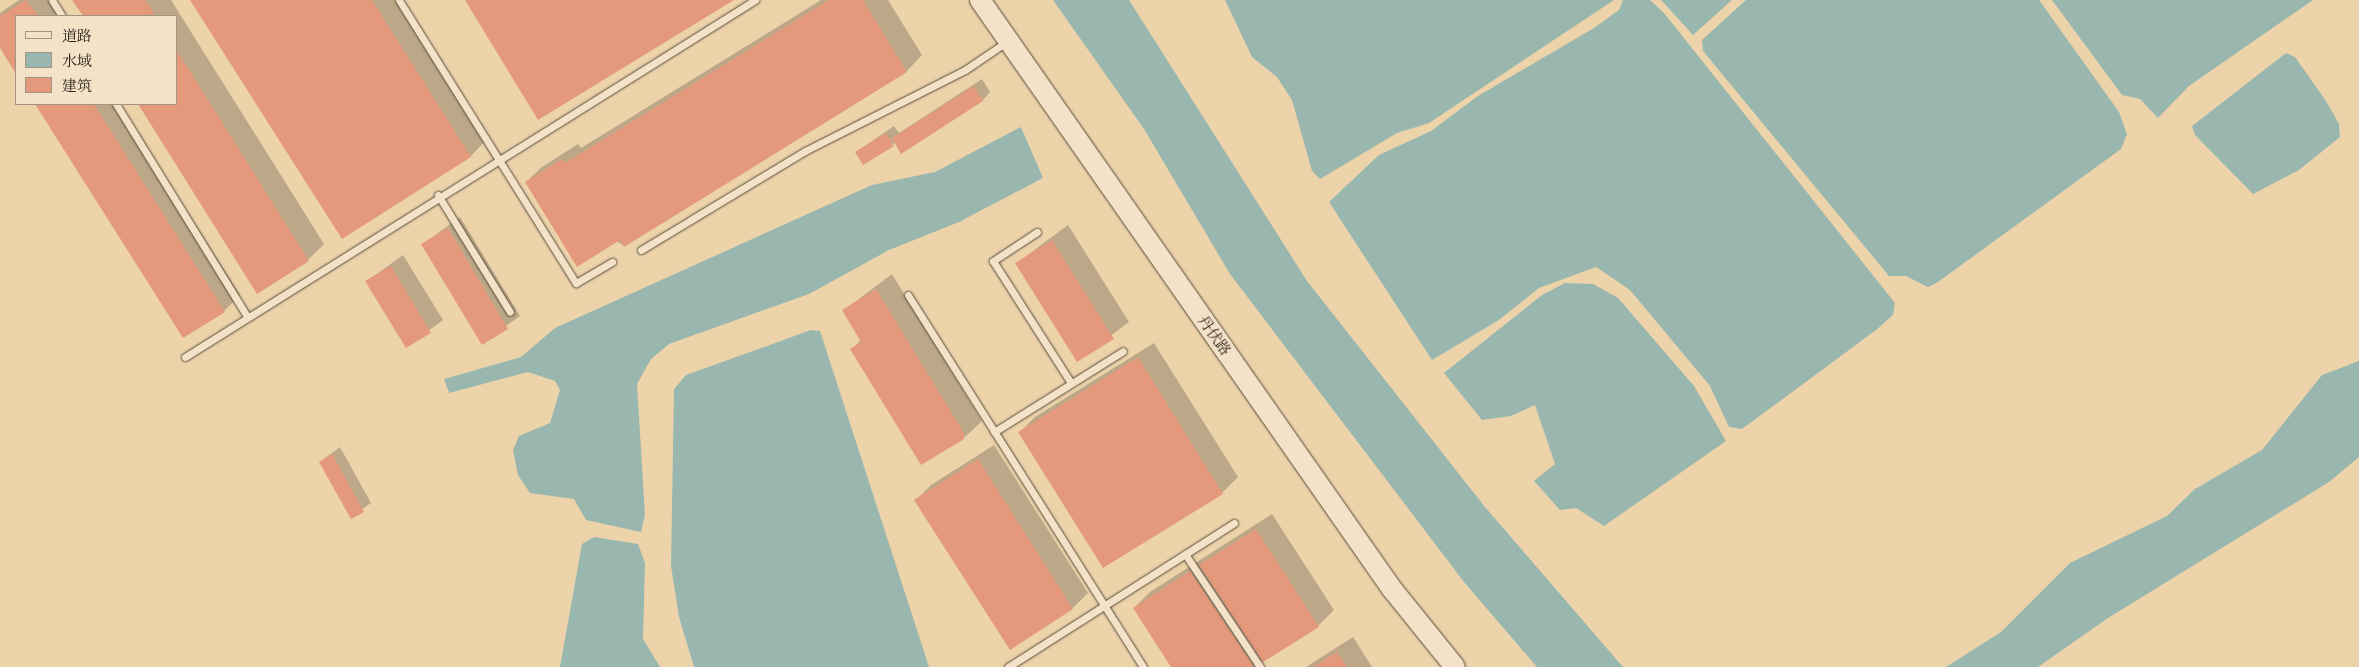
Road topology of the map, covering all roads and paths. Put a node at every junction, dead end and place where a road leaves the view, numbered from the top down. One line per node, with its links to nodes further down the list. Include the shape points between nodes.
1 (52, 0): 5 (lane)
2 (399, 0): 8 (lane)
3 (755, 0): 8 (lane)
4 (980, 0): 6 (main road, 丹伏路)
5 (61, 15)
6 (1006, 42): 11 (lane, via 965,70 805,151); 26 (main road, 丹伏路, via 1392,589)
7 (117, 105): 15 (lane)
8 (498, 157): 9 (lane); 12 (lane, via 576,283)
9 (438, 195): 14 (lane); 15 (lane)
10 (1038, 232): 18 (lane, via 993,261)
11 (641, 250)
12 (612, 262)
13 (908, 295): 19 (lane)
14 (510, 312)
15 (247, 316): 17 (lane)
16 (1123, 351): 18 (lane)
17 (185, 357)
18 (1071, 383): 19 (lane)
19 (994, 432): 22 (lane)
20 (1234, 524): 21 (lane)
21 (1185, 554): 22 (lane); 25 (lane)
22 (1103, 607): 23 (lane); 24 (lane)
23 (1008, 667)
24 (1142, 667)
25 (1260, 667)
26 (1455, 667)

